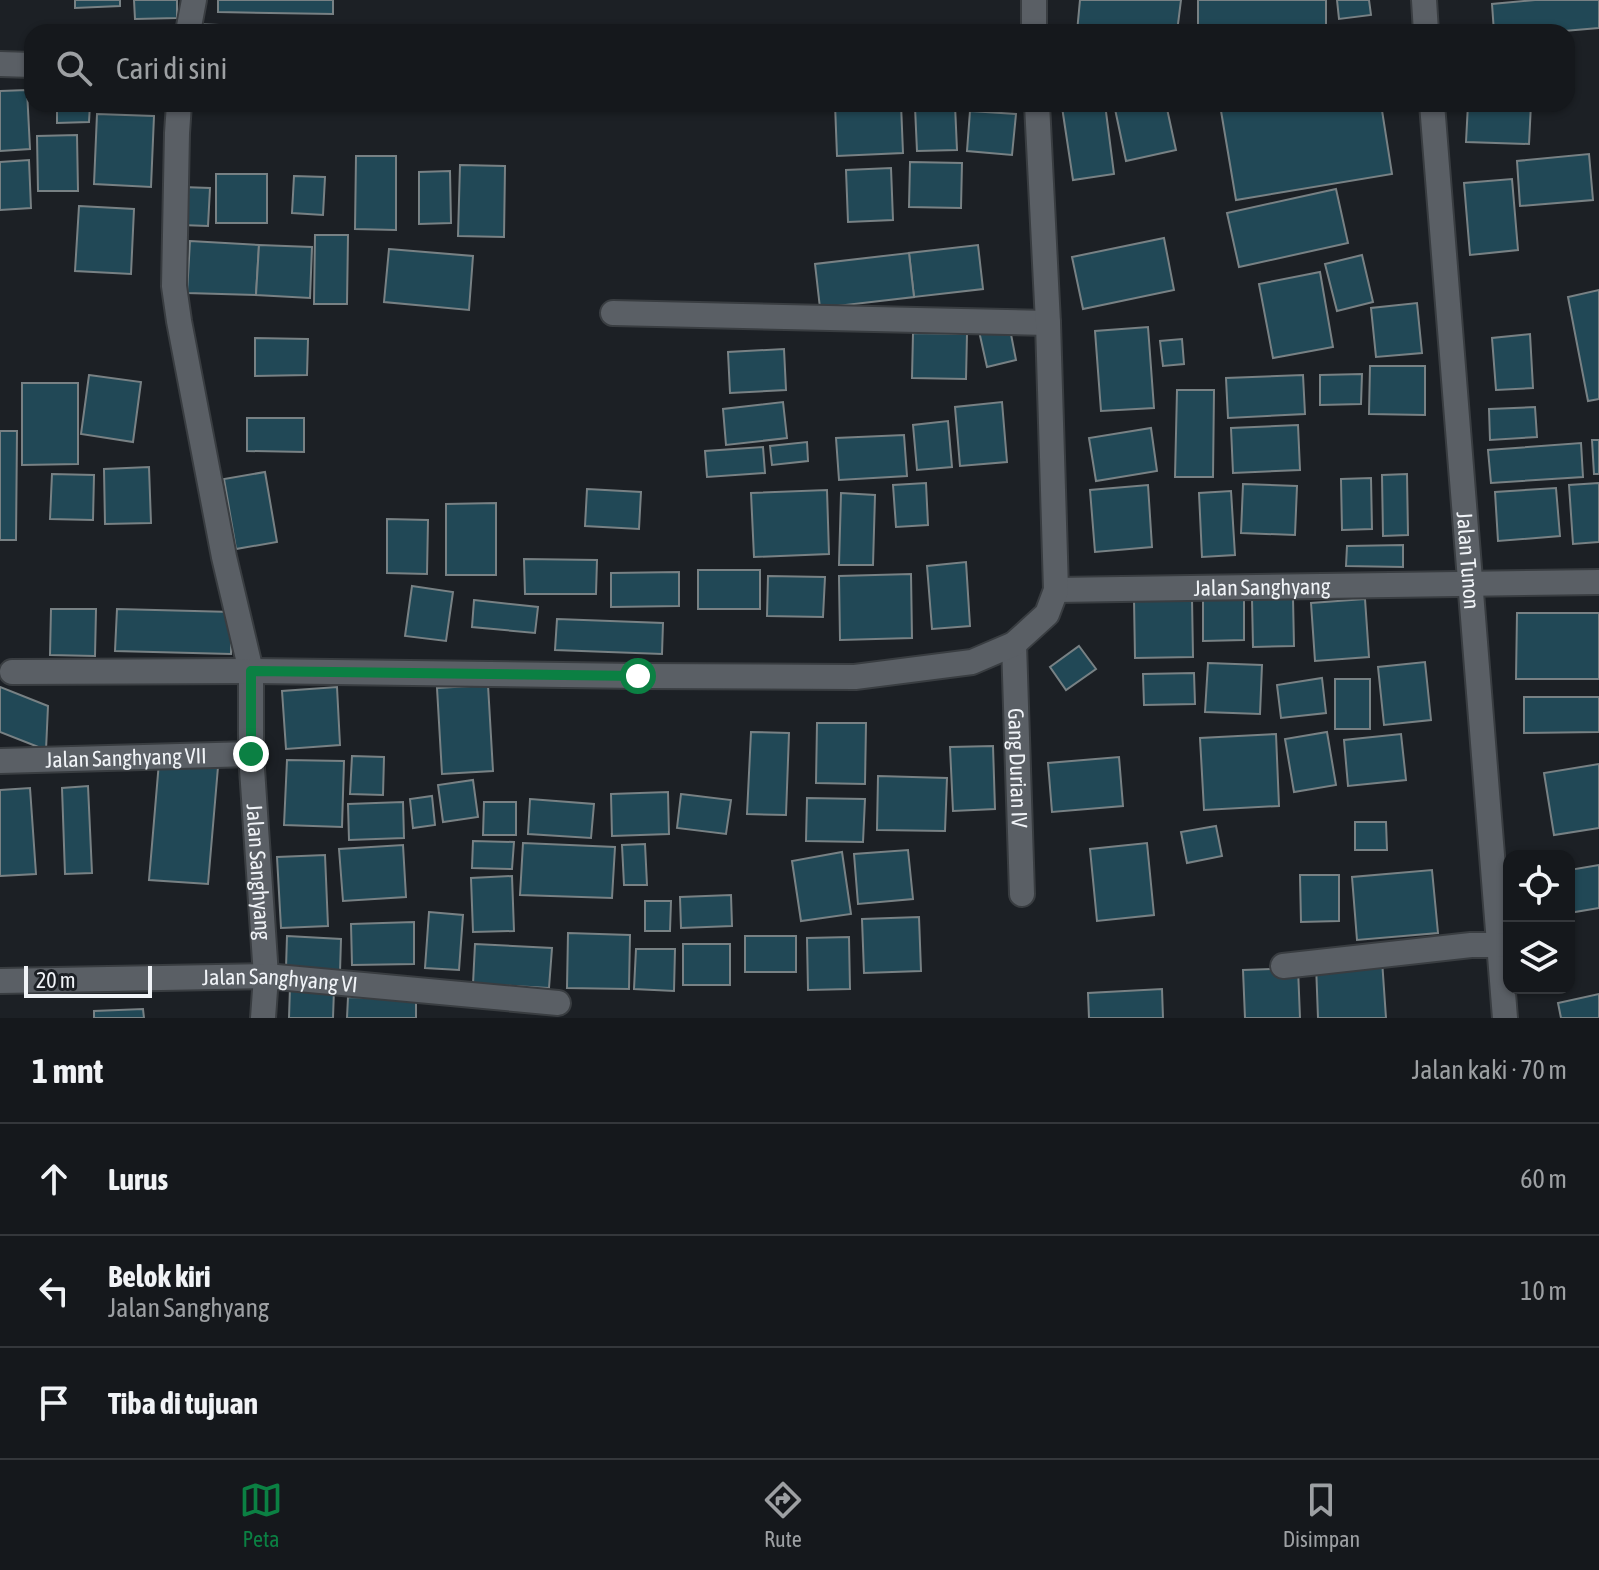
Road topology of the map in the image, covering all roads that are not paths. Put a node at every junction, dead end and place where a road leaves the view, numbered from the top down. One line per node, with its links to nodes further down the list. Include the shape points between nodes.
1 (194, 0): 4 (street)
2 (1034, 0): 5 (street)
3 (1424, 0): 6 (street)
4 (190, 24)
5 (1034, 24)
6 (1426, 24)
7 (0, 64): 8 (street)
8 (24, 65)
9 (179, 112): 18 (street, Jalan Sanghyang, via 176,304)
10 (1037, 112): 13 (street)
11 (1433, 112): 15 (street, Jalan Tunon)
12 (613, 313): 13 (street)
13 (1048, 323): 16 (street)
14 (1599, 582): 15 (street, Jalan Sanghyang)
15 (1469, 584): 16 (street, Jalan Sanghyang); 23 (street, Jalan Tunon)
16 (1056, 590): 17 (street, via 1047,614)
17 (1014, 644): 18 (street, via 972,662 855,677); 22 (street, Gang Durian IV)
18 (251, 671): 19 (street); 20 (street, Jalan Sanghyang)
19 (12, 672)
20 (251, 754): 21 (street, Jalan Sanghyang VII); 25 (street, Jalan Sanghyang)
21 (0, 761)
22 (1022, 894)
23 (1498, 945): 24 (street); 29 (street, Jalan Tunon)
24 (1283, 966)
25 (266, 976): 26 (street, Jalan Sanghyang VI); 27 (street, Jalan Sanghyang VI); 28 (street, Jalan Sanghyang)
26 (0, 981)
27 (558, 1003)
28 (263, 1018)
29 (1505, 1018)

